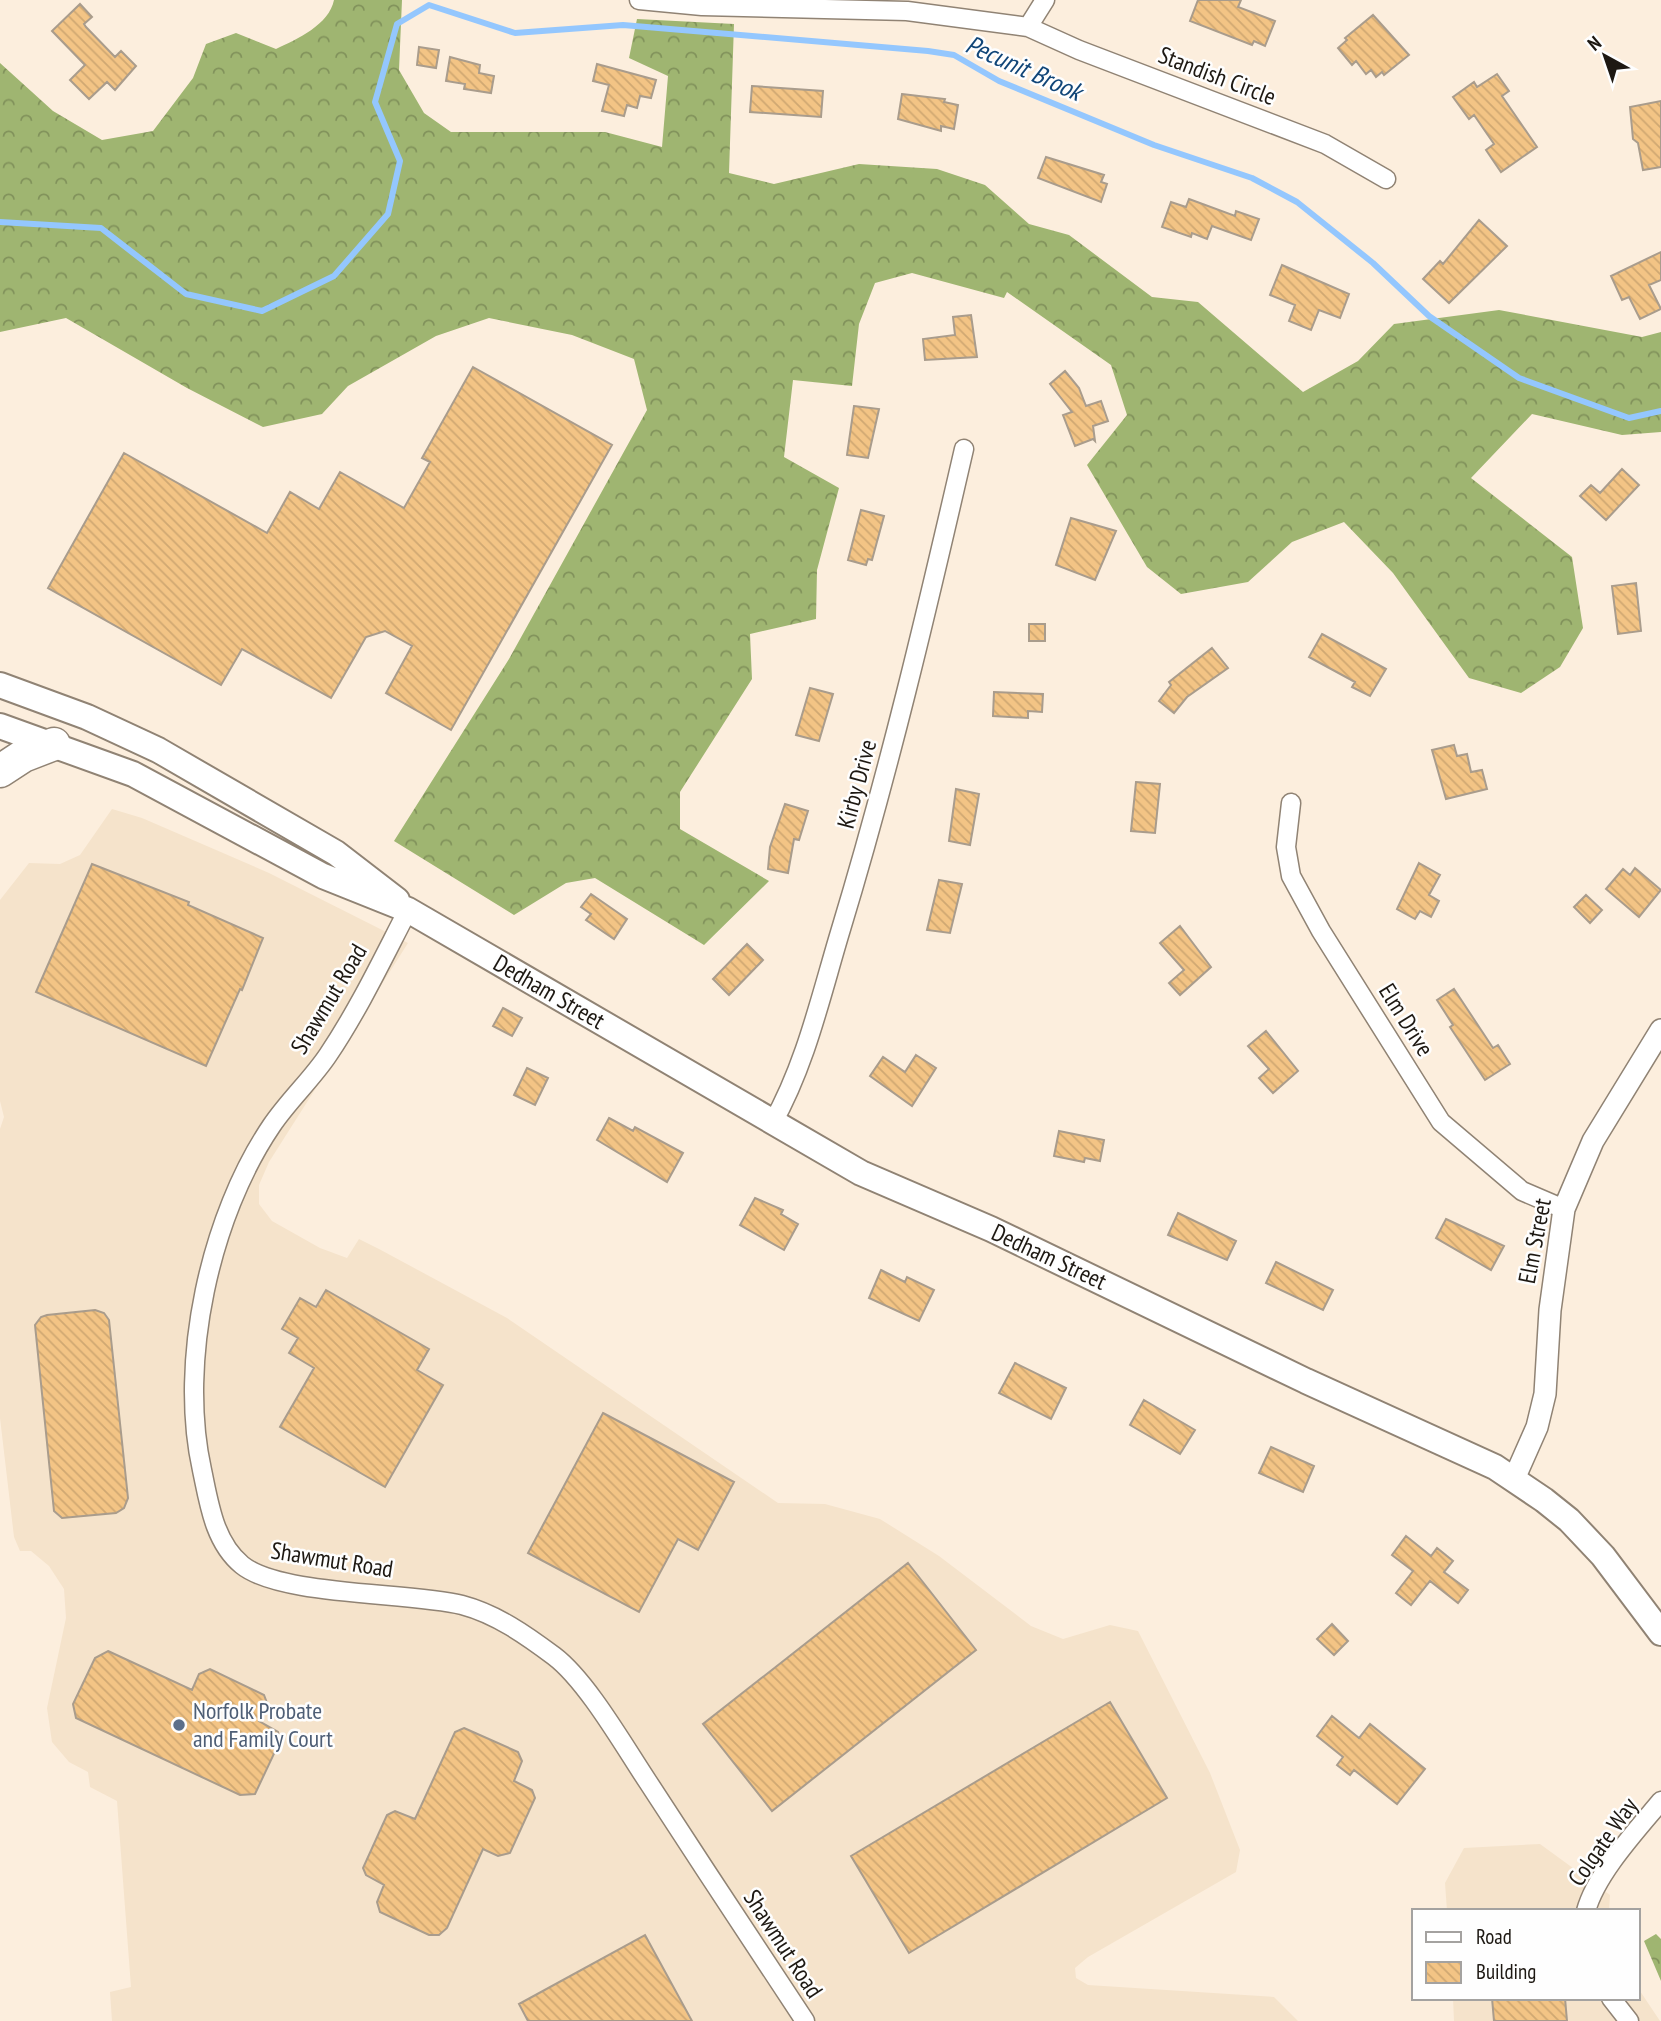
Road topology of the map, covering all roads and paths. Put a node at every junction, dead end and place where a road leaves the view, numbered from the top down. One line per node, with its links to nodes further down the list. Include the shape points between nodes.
1 (639, 0): 3 (street, Standish Circle, via 702,6 908,10)
2 (1045, 0): 3 (street)
3 (1028, 27): 4 (street, Standish Circle, via 1325,144)
4 (1386, 180)
5 (964, 449): 13 (street, Kirby Drive, via 909,687 860,865 793,1086)
6 (0, 685): 11 (main road, Dedham Street, via 87,717 158,750 348,861)
7 (0, 726): 8 (main road, Dedham Street)
8 (54, 744): 9 (highway); 11 (main road, Dedham Street, via 133,774 330,880)
9 (0, 771)
10 (1291, 803): 14 (street, Elm Drive, via 1286,847 1291,876 1441,1122 1522,1191)
11 (408, 910): 13 (main road, Dedham Street); 20 (street, Shawmut Road, via 328,1055 256,1150 225,1222 201,1312 192,1373 194,1433 216,1526 242,1565 259,1574 290,1583 464,1606 503,1621 558,1659 613,1728)
12 (1661, 1030): 14 (street, Elm Street, via 1592,1141)
13 (772, 1124): 15 (main road, Dedham Street, via 861,1173 1056,1259)
14 (1564, 1209): 15 (street, Elm Street, via 1550,1310 1545,1394 1537,1427)
15 (1514, 1479): 16 (main road, Dedham Street, via 1557,1509 1595,1547)
16 (1661, 1633)
17 (1661, 1801): 18 (street, Colgate Way, via 1618,1856)
18 (1587, 1909)
19 (1613, 2000): 21 (street)
20 (805, 2021)
21 (1629, 2021)

